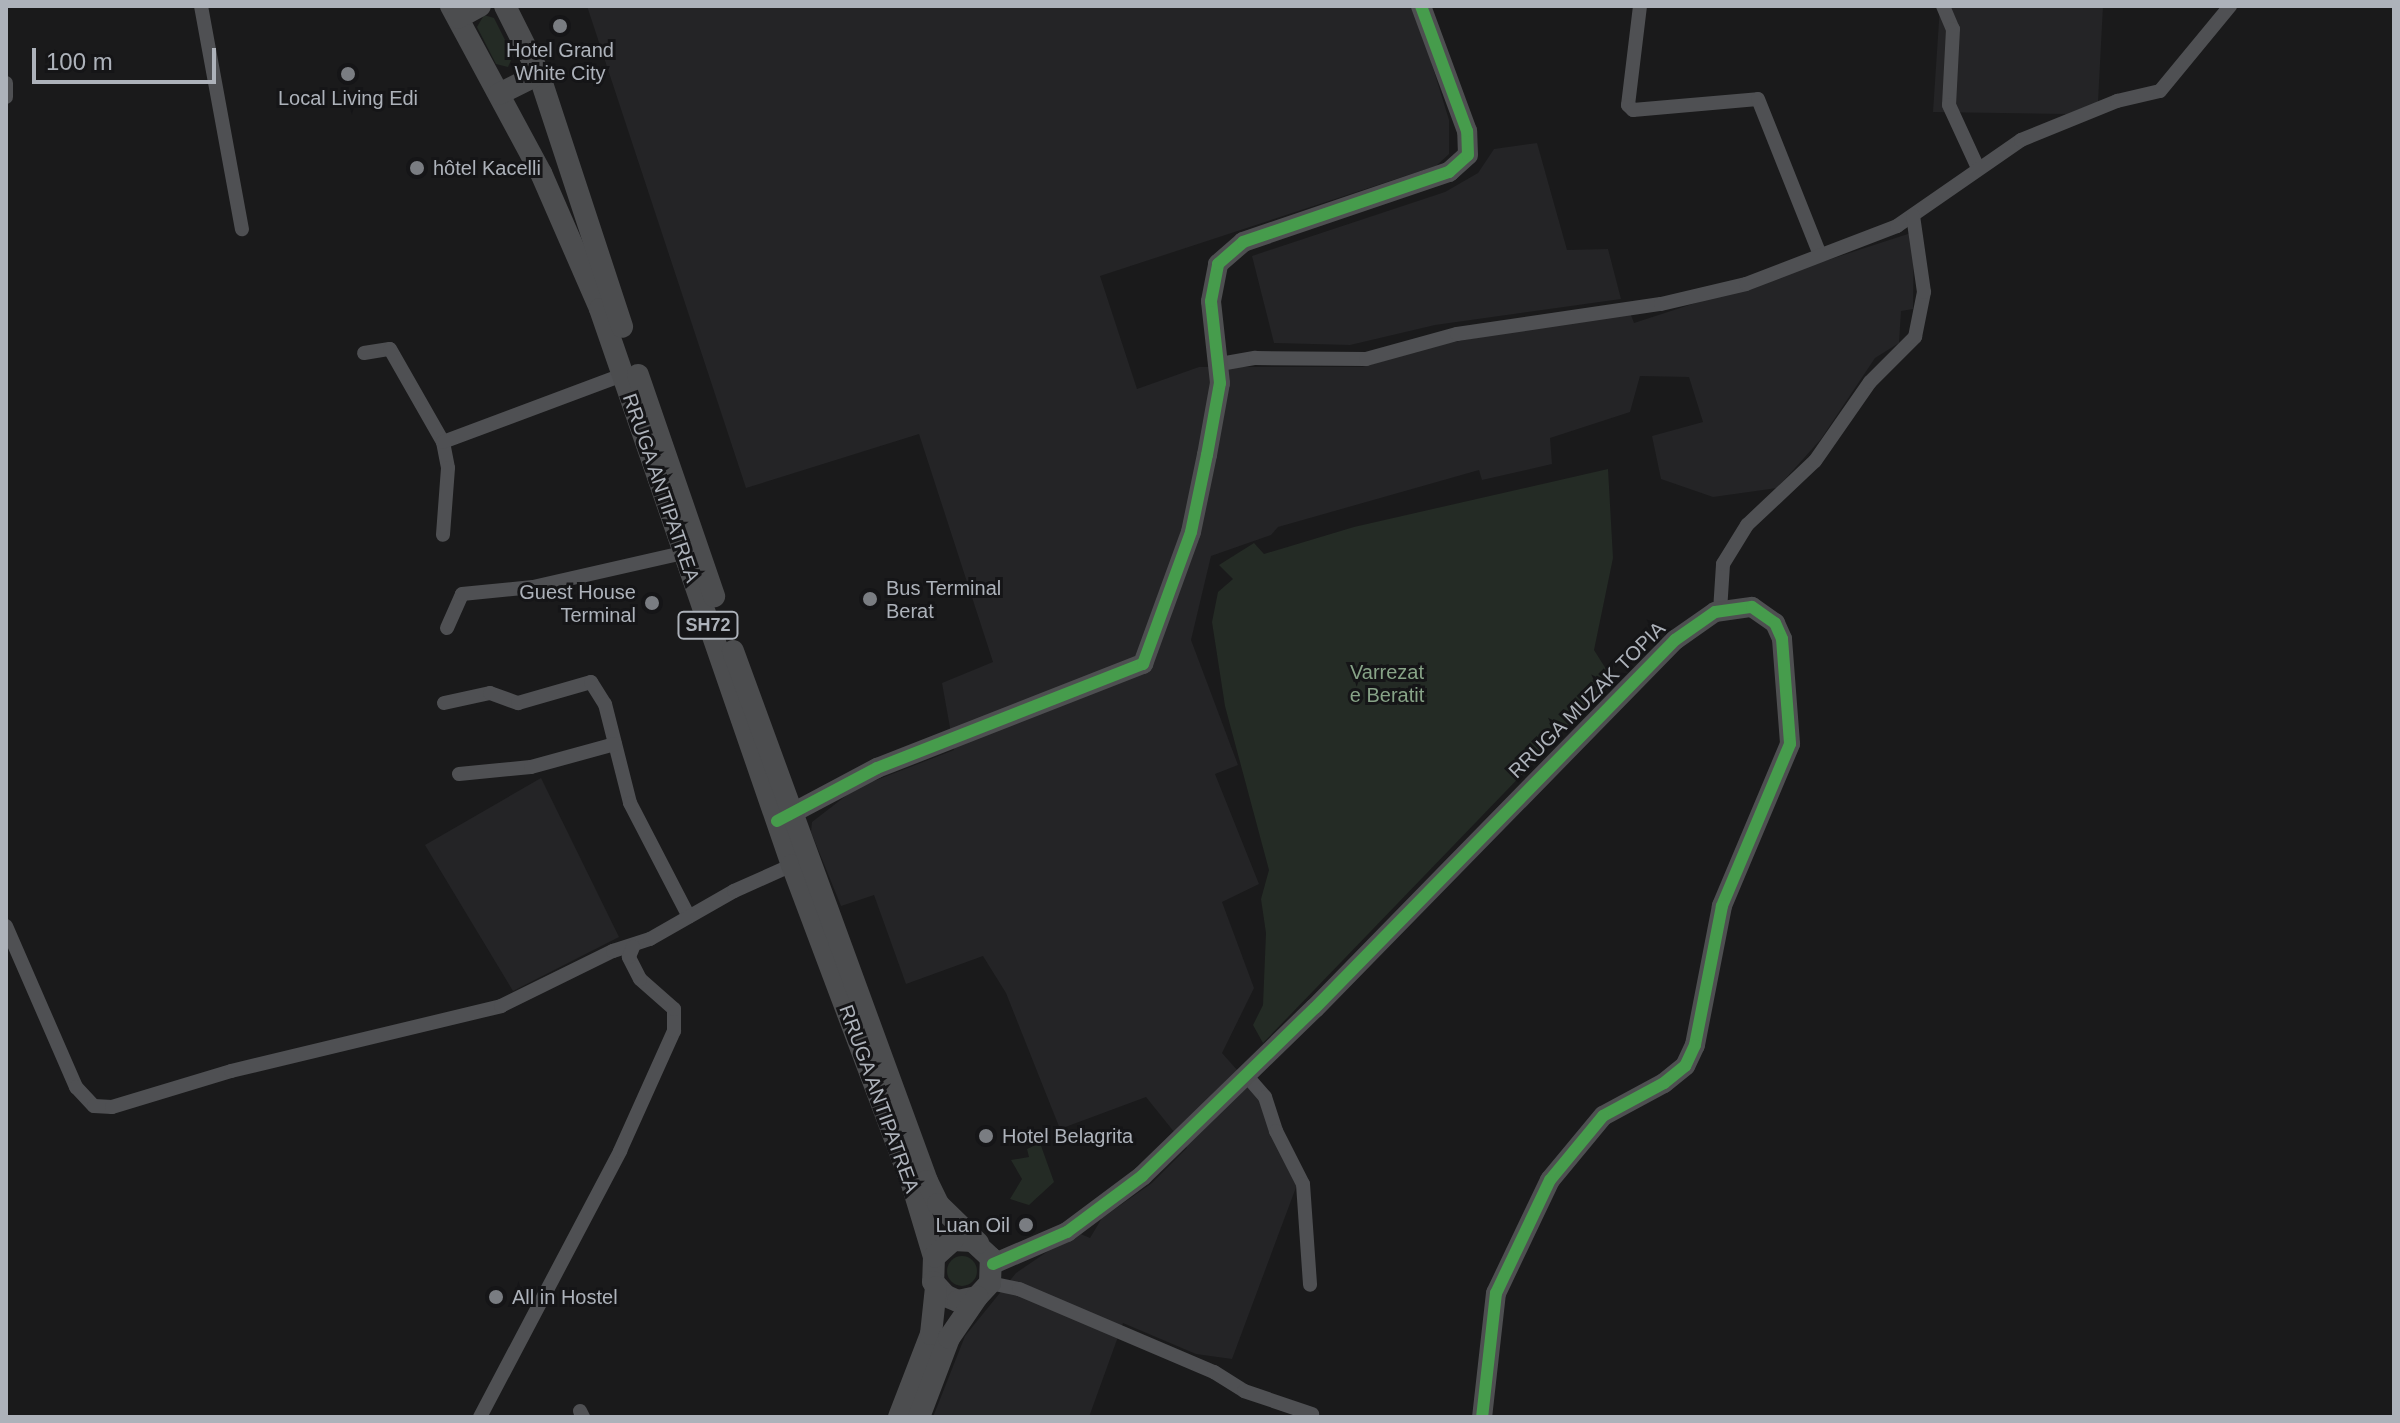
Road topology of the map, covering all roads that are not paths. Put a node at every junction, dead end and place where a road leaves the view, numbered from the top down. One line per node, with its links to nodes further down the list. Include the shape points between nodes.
1 (201, 6): 15 (street)
2 (480, 6): 8 (main road)
3 (505, 6): 9 (main road, RRUGA ANTIPATREA / SH72)
4 (1421, 6): 19 (street, via 1467,131 1468,155 1449,172 1228,251 1218,264 1211,301)
5 (1640, 6): 16 (street, via 1628,105 1633,110 1758,99)
6 (1943, 6): 13 (street, via 1954,38 1949,105)
7 (2230, 6): 13 (street, via 2160,91 2044,129)
8 (454, 12): 11 (main road, RRUGA ANTIPATREA / SH72)
9 (539, 74): 11 (main road); 17 (main road, RRUGA ANTIPATREA / SH72)
10 (6, 83): 12 (street)
11 (499, 94): 17 (main road, RRUGA ANTIPATREA / SH72)
12 (6, 97)
13 (1977, 166): 14 (street)
14 (1913, 216): 16 (street); 24 (street, via 1924,292 1918,330 1870,382 1815,461 1747,525 1723,564)
15 (242, 229)
16 (1820, 255): 19 (street, via 1728,290 1457,334 1366,359 1255,358)
17 (607, 306): 20 (main road, RRUGA ANTIPATREA / SH72); 23 (main road, RRUGA ANTIPATREA / SH72)
18 (364, 353): 21 (street, via 390,349)
19 (1220, 364): 29 (street, via 1191,532 1143,664 877,768)
20 (622, 375): 21 (street); 23 (main road, RRUGA ANTIPATREA / SH72)
21 (443, 442): 22 (street, via 448,468)
22 (443, 535)
23 (691, 552): 25 (street, via 533,587 462,594); 29 (main road, RRUGA ANTIPATREA / SH72)
24 (1720, 611): 35 (street, RRUGA MUZAK TOPIA, via 1698,621 1628,683); 45 (street, via 1752,607 1775,623 1788,666 1787,756 1722,906 1695,1045 1685,1066 1603,1116 1575,1145 1515,1248 1488,1330)
25 (447, 628)
26 (444, 703): 27 (street, via 490,693 518,703 591,682 605,704)
27 (615, 744): 28 (street, via 531,767); 31 (street, via 630,803 676,901)
28 (459, 774)
29 (785, 818): 30 (main road, RRUGA ANTIPATREA / SH72); 34 (main road, RRUGA ANTIPATREA / SH72)
30 (792, 865): 31 (street); 34 (main road, RRUGA ANTIPATREA / SH72)
31 (689, 917): 33 (street)
32 (6, 926): 33 (street, via 76,1087 94,1106 112,1107 231,1071 501,1006 613,951)
33 (633, 947): 42 (street, via 629,957 640,979 674,1009 674,1031 620,1151)
34 (866, 1037): 36 (main road, RRUGA ANTIPATREA / SH72, via 932,1193 953,1222); 37 (main road, RRUGA ANTIPATREA / SH72)
35 (1245, 1074): 38 (street, RRUGA MUZAK TOPIA, via 1142,1176); 39 (street, via 1265,1097 1303,1184)
36 (979, 1244): 37 (main road, via 953,1240); 38 (main road, RRUGA ANTIPATREA / SH72)
37 (934, 1257): 40 (main road, RRUGA ANTIPATREA / SH72)
38 (987, 1282): 40 (main road, via 952,1299); 41 (street, via 1019,1289 1214,1372 1244,1391); 44 (main road, via 949,1338)
39 (1310, 1285)
40 (936, 1287): 43 (main road, RRUGA ANTIPATREA / SH72, via 931,1334)
41 (1312, 1414)
42 (480, 1417)
43 (899, 1417)
44 (919, 1417)
45 (1482, 1417)

